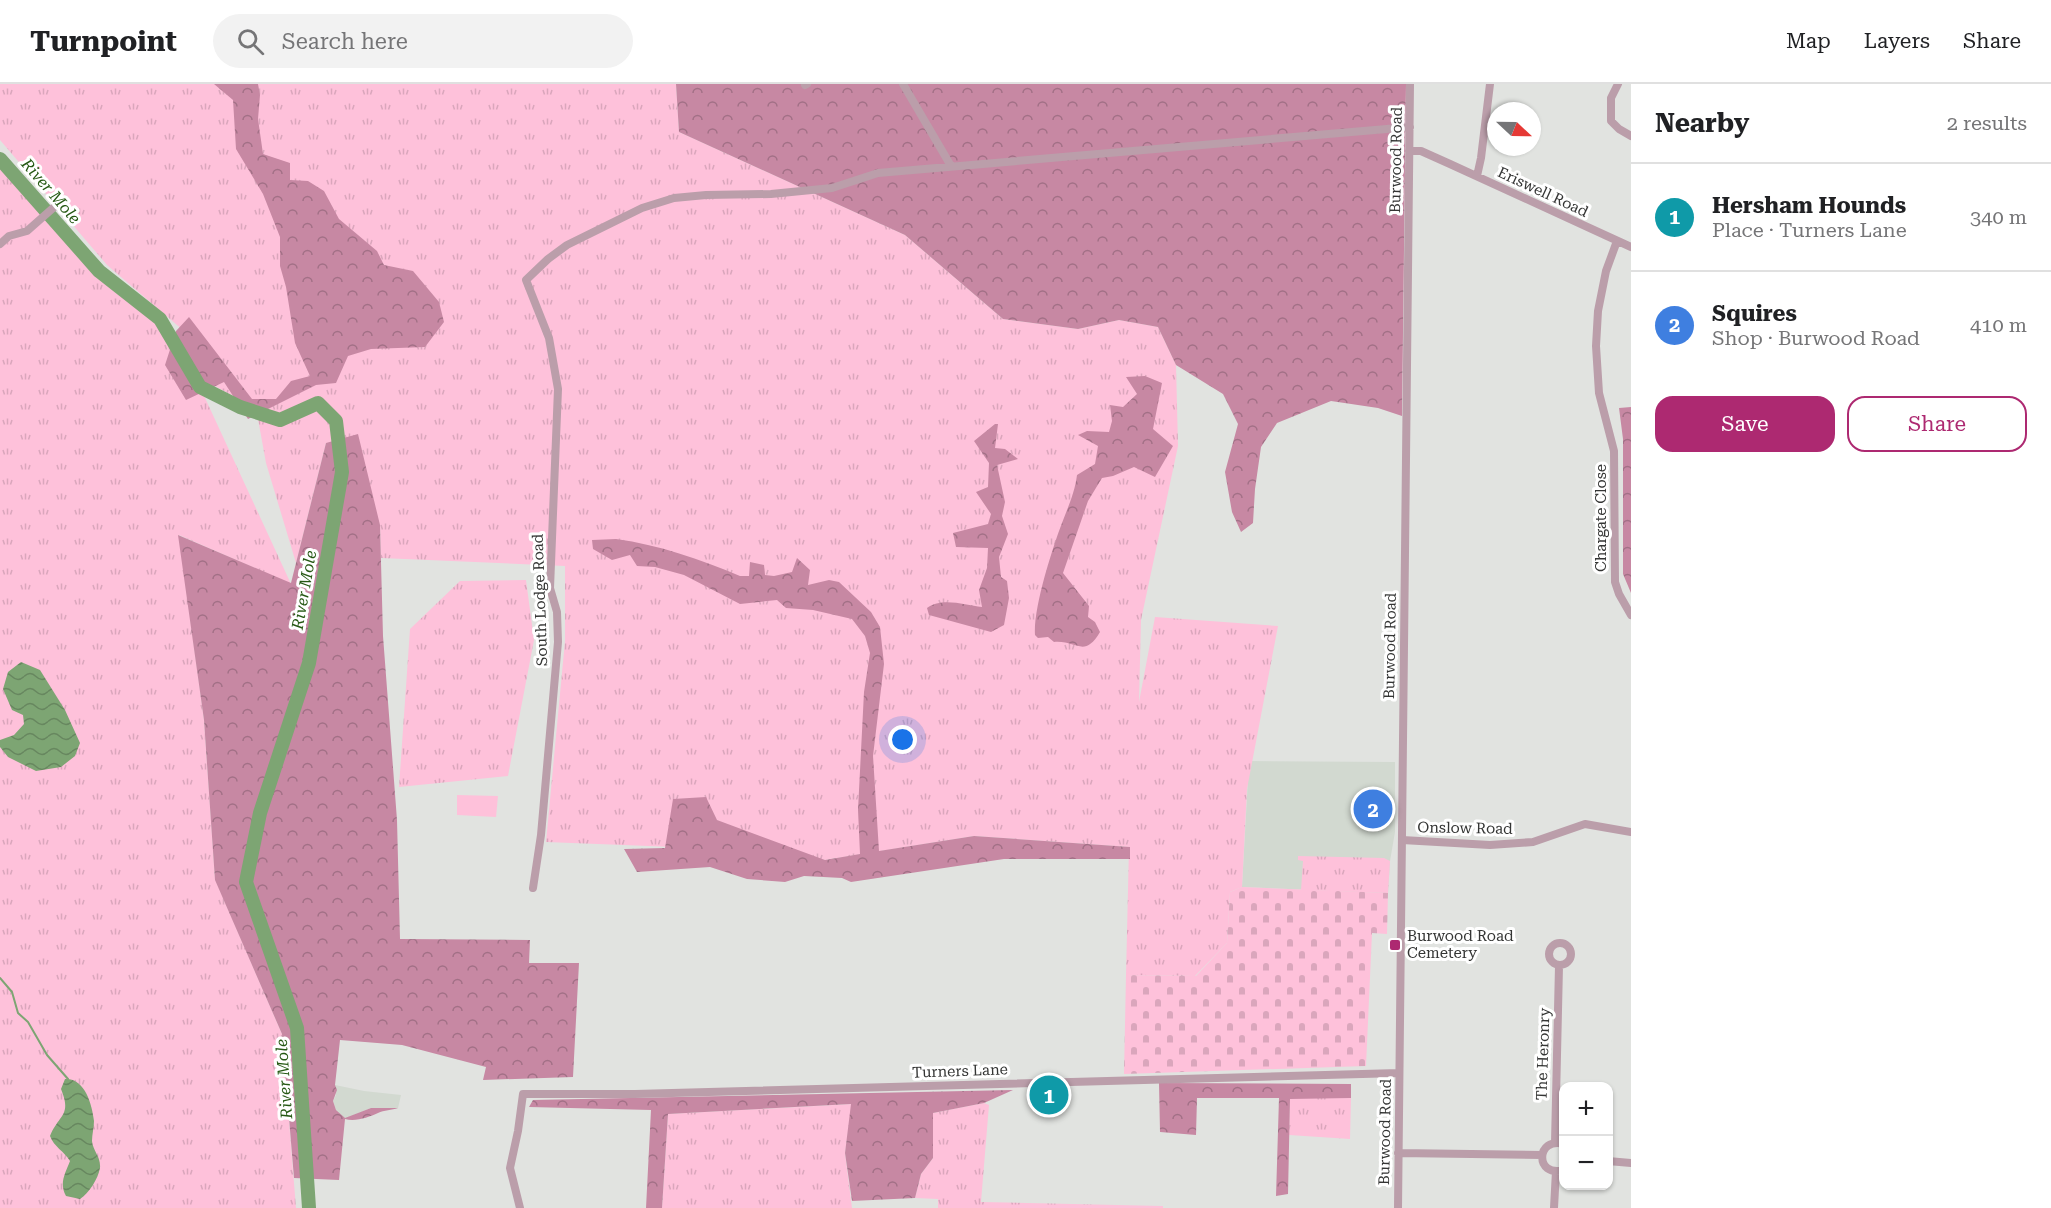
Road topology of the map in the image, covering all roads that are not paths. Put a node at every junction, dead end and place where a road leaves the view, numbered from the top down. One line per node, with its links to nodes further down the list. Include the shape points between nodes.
1 (903, 84): 8 (street)
2 (1410, 84): 5 (street, Burwood Road)
3 (1490, 84): 9 (street)
4 (1618, 84): 6 (street, via 1611,98 1611,121)
5 (1410, 128): 7 (street, Burwood Road); 8 (street)
6 (1631, 136)
7 (1409, 151): 9 (street, Eriswell Road, via 1424,152); 16 (street, Burwood Road)
8 (951, 166): 17 (street, South Lodge Road, via 878,172 832,188 674,198 642,208 567,245 526,280 549,338 558,389 550,588 557,612 557,661)
9 (1477, 176): 11 (street, Eriswell Road)
10 (61, 201): 12 (street, via 27,231 9,236)
11 (1617, 241): 13 (street, Eriswell Road); 14 (street, Chargate Close, via 1604,281 1596,346 1599,393 1614,451 1615,582)
12 (0, 244)
13 (1631, 247)
14 (1631, 615)
15 (1631, 832): 16 (street, Onslow Road, via 1585,824 1533,842 1490,845)
16 (1402, 840): 19 (street, Burwood Road)
17 (533, 888)
18 (1559, 966): 20 (street, The Heronry)
19 (1399, 1073): 22 (street, Burwood Road); 27 (street, Turners Lane, via 523,1094 510,1168)
20 (1559, 1136)
21 (1559, 1143): 23 (street, via 1546,1148)
22 (1398, 1153): 23 (street); 28 (street, Burwood Road)
23 (1542, 1155): 26 (street, via 1546,1167)
24 (1613, 1161): 25 (street)
25 (1631, 1163)
26 (1559, 1171): 29 (street)
27 (520, 1208)
28 (1398, 1208)
29 (1554, 1208)

